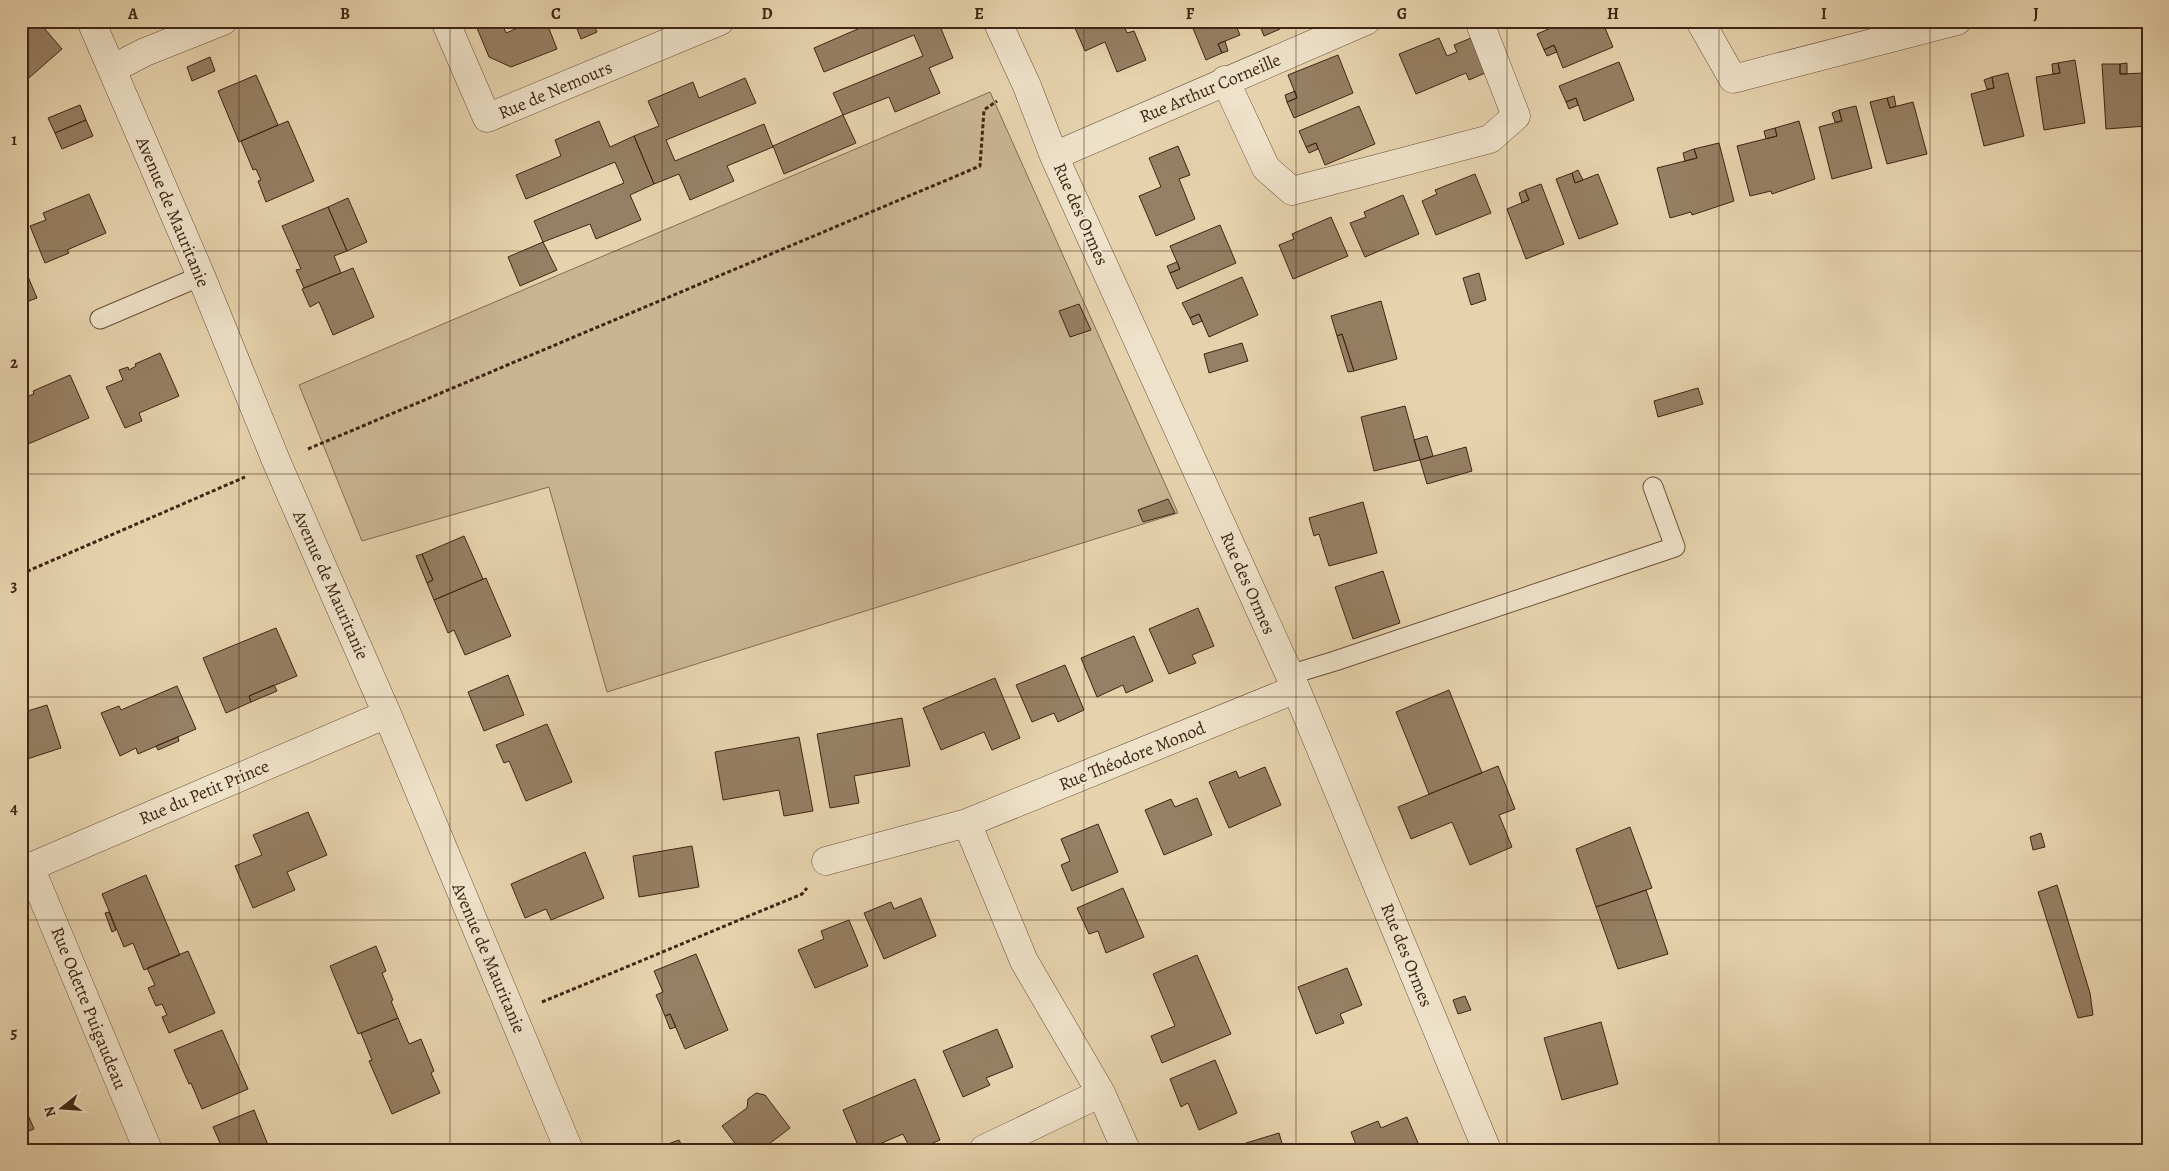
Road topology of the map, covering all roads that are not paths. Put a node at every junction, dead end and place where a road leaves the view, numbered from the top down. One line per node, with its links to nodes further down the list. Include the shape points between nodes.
1 (91, 21): 10 (street, Avenue de Mauritanie)
2 (223, 21): 10 (street, via 145,52)
3 (446, 21): 4 (street, Rue de Nemours, via 487,118)
4 (720, 21)
5 (997, 21): 12 (street, Rue des Ormes)
6 (1366, 21): 11 (street, Rue Arthur Corneille)
7 (1479, 21): 11 (street, via 1516,116 1490,139 1292,191 1266,168)
8 (1700, 21): 9 (street, via 1732,79)
9 (1957, 21)
10 (112, 69): 13 (street, Avenue de Mauritanie)
11 (1225, 80): 12 (street, Rue Arthur Corneille)
12 (1054, 156): 16 (street, Rue des Ormes)
13 (202, 276): 14 (lane); 17 (street, Avenue de Mauritanie, via 276,463)
14 (100, 319)
15 (1652, 487): 16 (lane, via 1675,547 1345,658)
16 (1293, 682): 18 (street, Rue Théodore Monod); 26 (street, Rue des Ormes)
17 (387, 714): 20 (street, Rue du Petit Prince); 24 (street, Avenue de Mauritanie)
18 (967, 823): 19 (street, Rue Théodore Monod); 21 (street, via 1024,961)
19 (826, 861)
20 (26, 869): 23 (street, Rue Odette Puigaudeau)
21 (1100, 1093): 22 (street); 25 (street)
22 (984, 1149)
23 (148, 1150)
24 (568, 1150)
25 (1126, 1150)
26 (1487, 1150)

